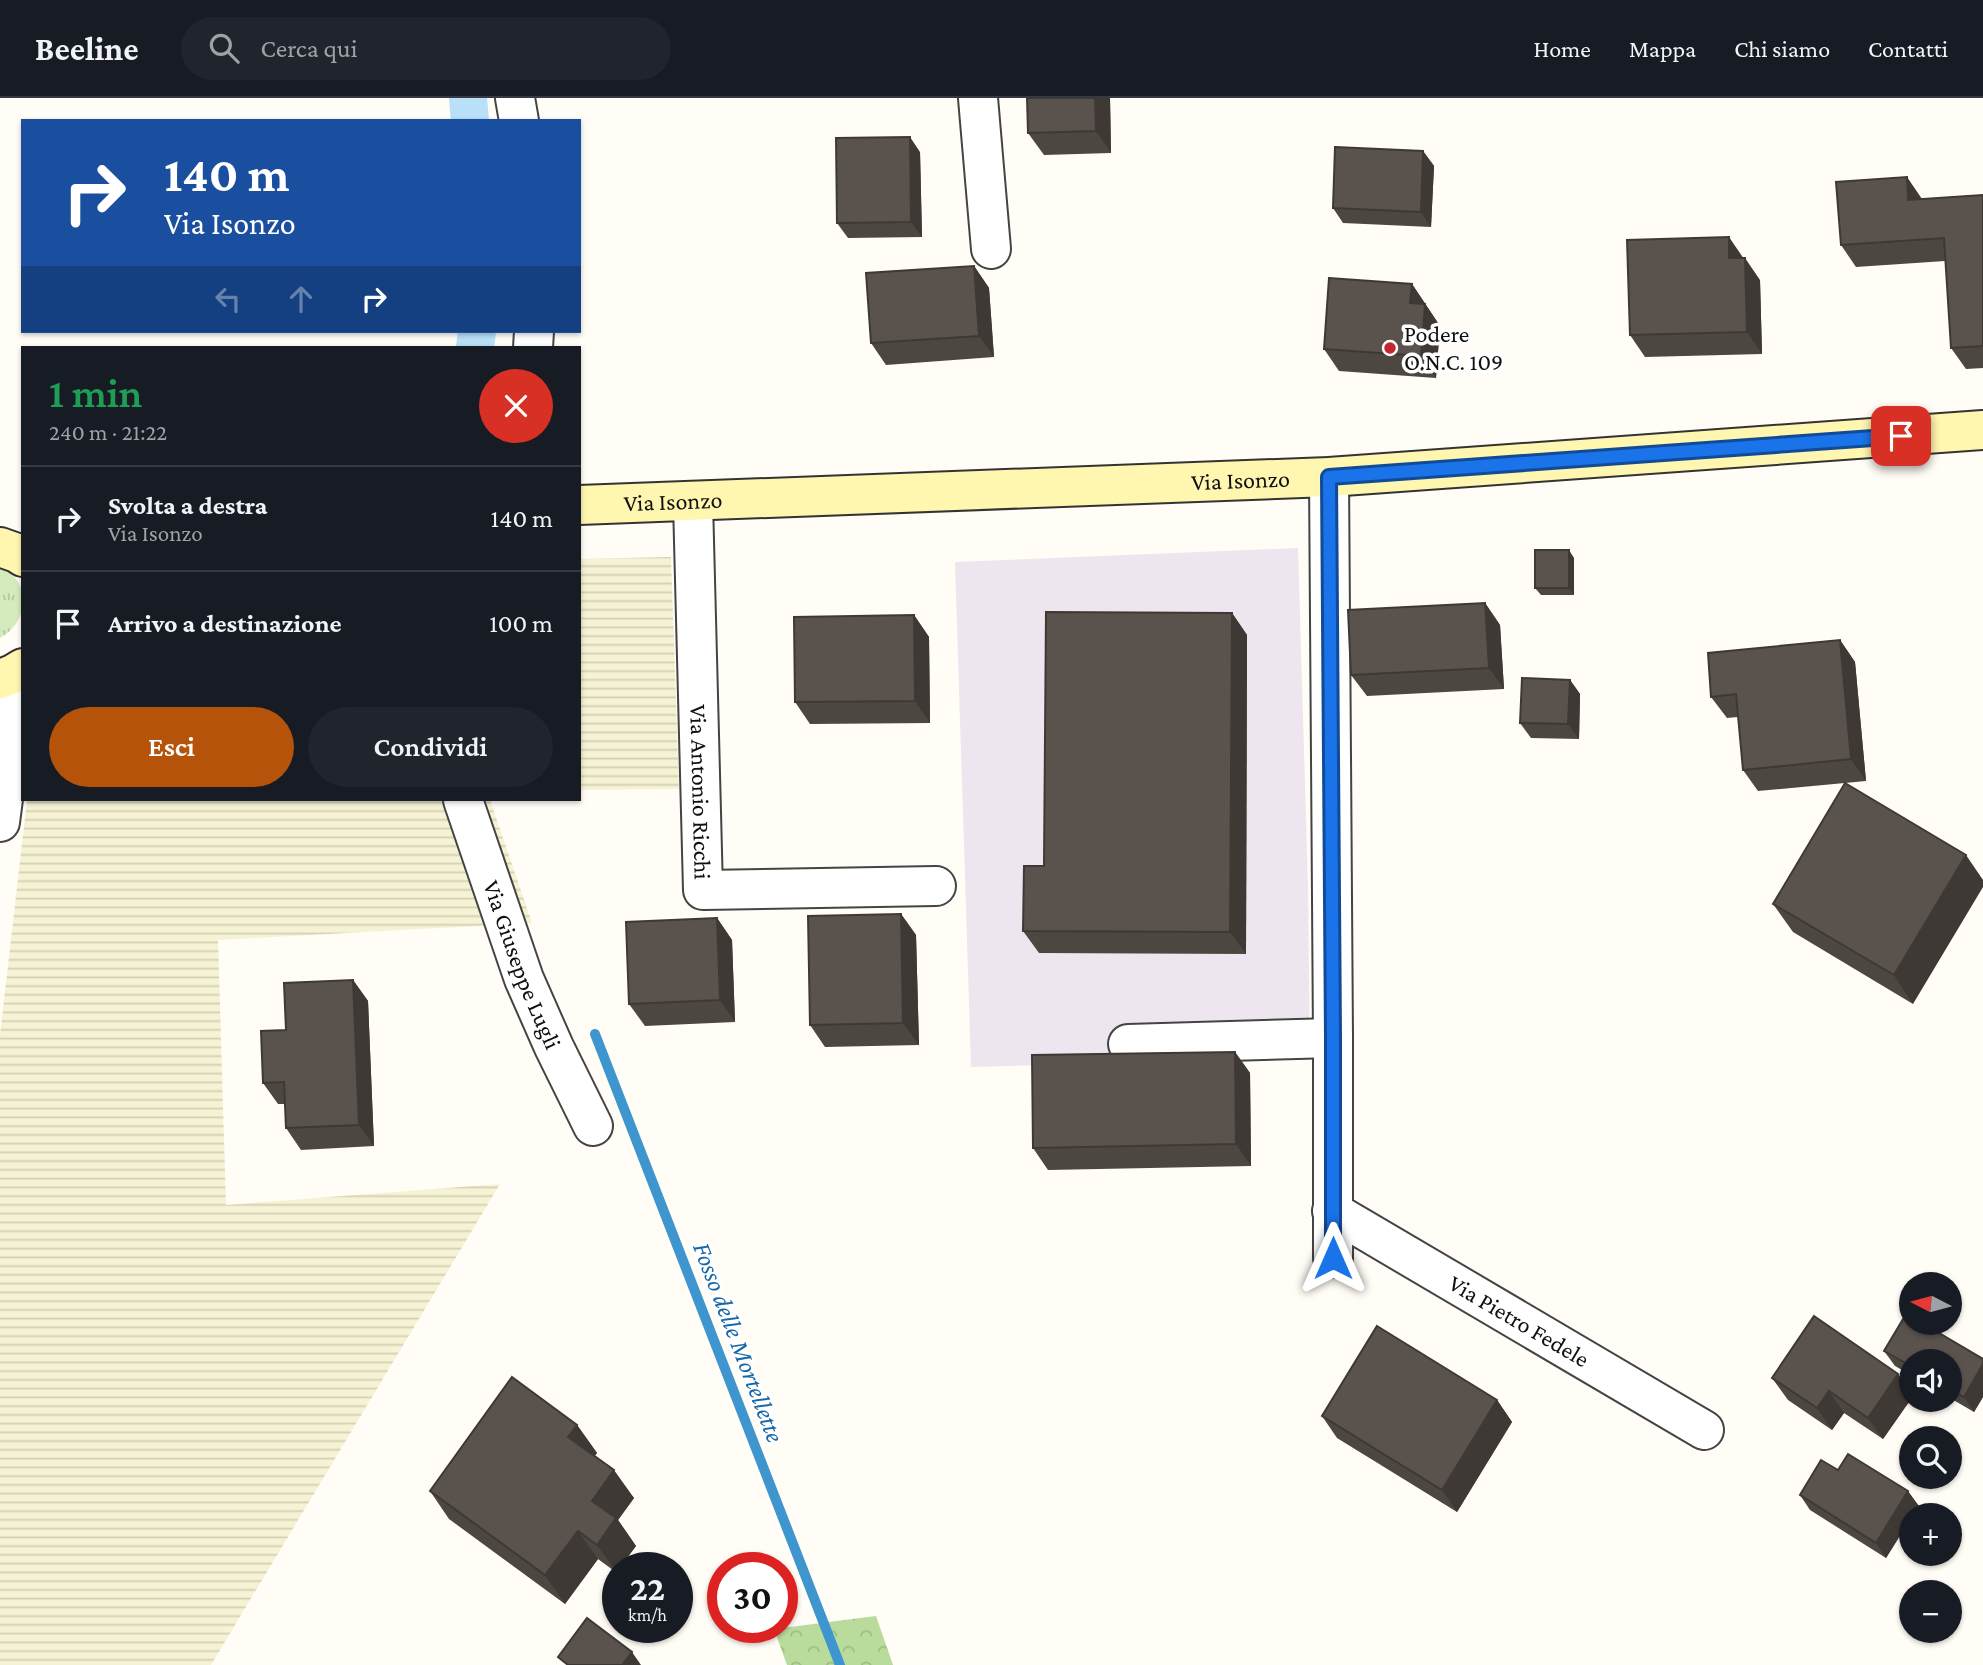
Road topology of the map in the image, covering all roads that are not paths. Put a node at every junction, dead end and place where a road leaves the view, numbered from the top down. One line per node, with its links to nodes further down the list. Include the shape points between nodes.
1 (515, 98): 3 (street)
2 (978, 98): 4 (street)
3 (519, 119)
4 (991, 249)
5 (1983, 430): 6 (main road, Via Isonzo)
6 (1329, 477): 7 (main road, Via Isonzo); 15 (street)
7 (694, 502): 8 (main road, Via Isonzo); 14 (street, Via Antonio Ricchi, via 703,890)
8 (581, 505)
9 (21, 669): 10 (main road)
10 (0, 679)
11 (21, 690): 13 (street)
12 (463, 801): 17 (street, Via Giuseppe Lugli, via 538,1014)
13 (0, 822)
14 (936, 886)
15 (1333, 1038): 16 (street); 18 (street)
16 (1128, 1044)
17 (593, 1126)
18 (1332, 1211): 19 (street); 20 (street, Via Pietro Fedele)
19 (1333, 1258)
20 (1704, 1430)

